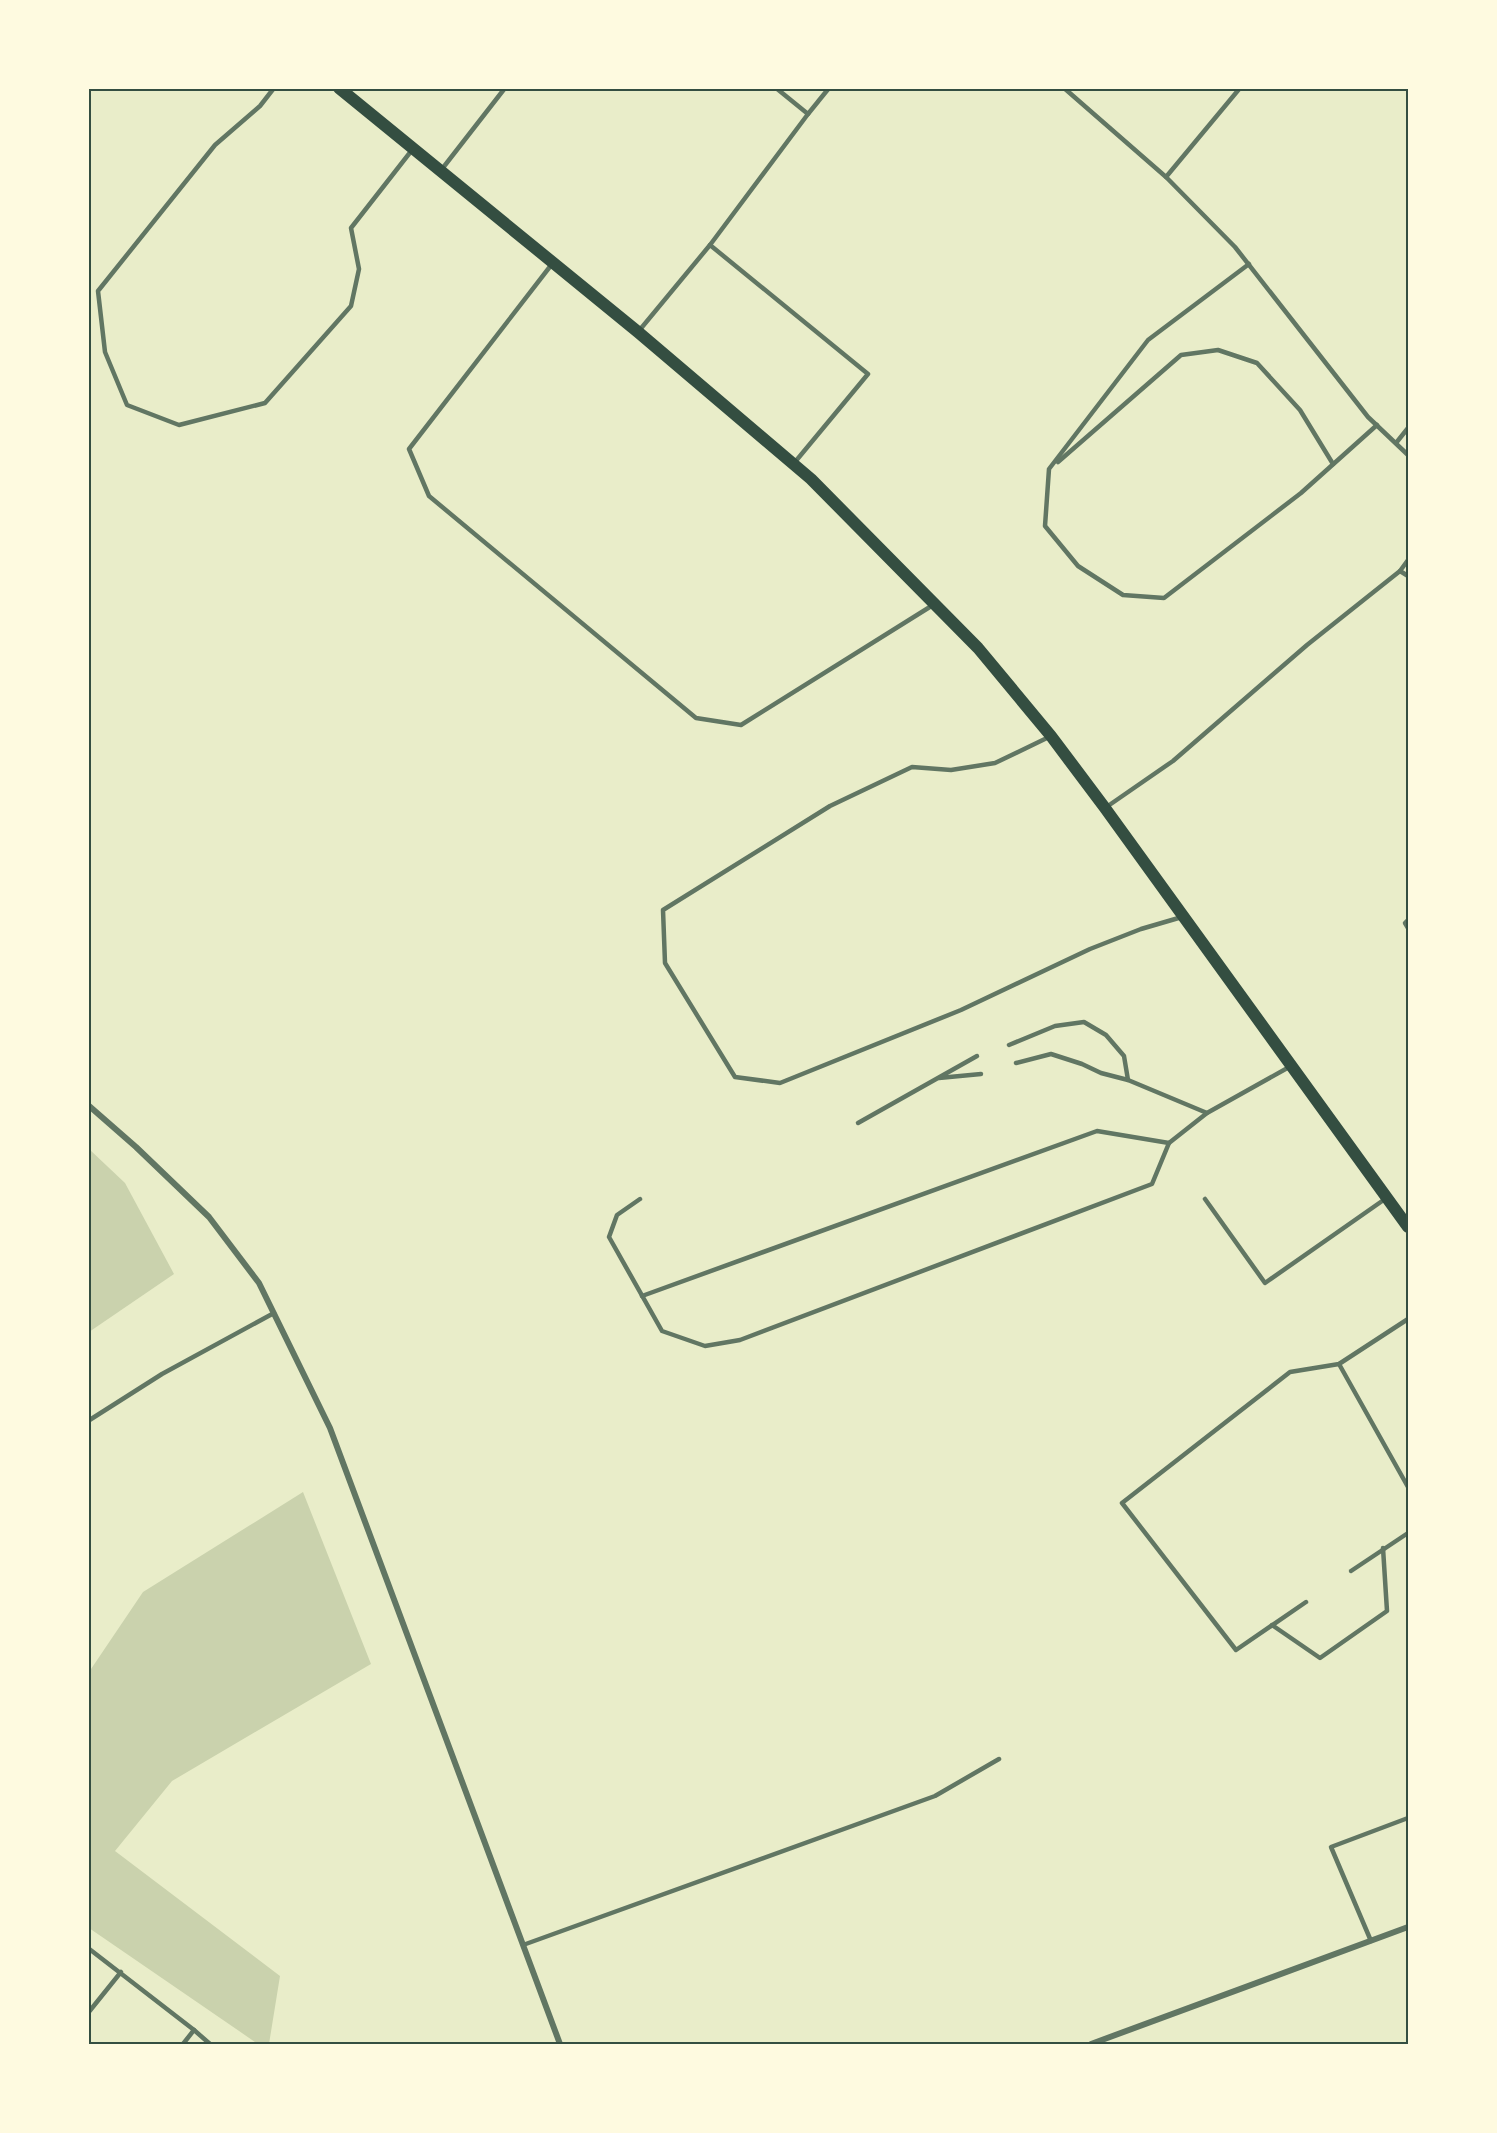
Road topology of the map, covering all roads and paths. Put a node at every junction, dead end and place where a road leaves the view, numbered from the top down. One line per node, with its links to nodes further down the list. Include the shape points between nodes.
1 (274, 88): 9 (lane, via 260,106 215,145 98,291 105,352 127,405 179,425 266,403 351,306 359,269 351,228)
2 (339, 88): 9 (main road)
3 (506, 88): 10 (lane)
4 (776, 88): 8 (lane)
5 (829, 88): 8 (lane)
6 (1064, 88): 11 (lane)
7 (1240, 88): 11 (lane)
8 (808, 114): 12 (lane)
9 (413, 149): 10 (main road)
10 (441, 171): 13 (main road)
11 (1166, 177): 14 (lane)
12 (710, 245): 15 (lane); 20 (lane, via 868,374)
13 (553, 262): 15 (main road); 26 (lane, via 409,449 429,496 696,718 741,725)
14 (1249, 264): 16 (lane); 22 (lane, via 1148,340)
15 (639, 332): 20 (main road)
16 (1377, 425): 18 (lane); 21 (lane)
17 (1408, 428): 18 (lane)
18 (1396, 443): 19 (lane)
19 (1408, 455)
20 (794, 464): 26 (main road)
21 (1333, 464): 22 (lane, via 1300,410 1257,363 1218,350 1181,355); 22 (lane, via 1164,598 1123,595 1078,566 1044,526)
22 (1049, 469)
23 (1408, 560): 24 (lane)
24 (1400, 571): 25 (lane); 28 (lane, via 1173,761)
25 (1408, 576)
26 (935, 604): 27 (main road, via 978,648)
27 (1051, 736): 28 (main road); 29 (lane, via 995,763 951,770 912,767 830,806 663,910 665,963 735,1077 780,1083 961,1010 1090,949)
28 (1105, 808): 29 (main road)
29 (1182, 916): 35 (main road)
30 (1408, 920): 31 (lane)
31 (1408, 928)
32 (1009, 1045): 38 (lane, via 1055,1026 1084,1022 1106,1035 1124,1056)
33 (977, 1056): 37 (lane)
34 (1016, 1063): 38 (lane, via 1051,1054)
35 (1291, 1065): 40 (lane); 43 (main road)
36 (981, 1074): 37 (lane)
37 (936, 1079): 41 (lane)
38 (1128, 1080): 40 (lane)
39 (88, 1105): 48 (street, via 209,1218 259,1283)
40 (1207, 1113): 42 (lane)
41 (858, 1123)
42 (1169, 1143): 47 (lane, via 1097,1131); 47 (lane, via 1152,1184 740,1340 705,1346 662,1331)
43 (1387, 1198): 45 (lane, via 1265,1283); 46 (main road)
44 (640, 1199): 47 (lane, via 618,1215 609,1237)
45 (1205, 1199)
46 (1408, 1227)
47 (642, 1296)
48 (274, 1313): 51 (lane, via 162,1374); 62 (street, via 330,1428)
49 (1408, 1319): 50 (lane)
50 (1339, 1364): 52 (lane); 57 (lane, via 1290,1372 1122,1503 1236,1650)
51 (88, 1421)
52 (1408, 1487)
53 (1408, 1533): 54 (lane)
54 (1383, 1548): 55 (lane); 57 (lane, via 1387,1611 1320,1658)
55 (1351, 1571)
56 (1306, 1602): 57 (lane)
57 (1272, 1625)
58 (999, 1759): 62 (lane, via 935,1796)
59 (1408, 1818): 61 (lane, via 1331,1847)
60 (1408, 1927): 61 (street)
61 (1371, 1941): 70 (street)
62 (523, 1945): 69 (street)
63 (88, 1948): 64 (lane)
64 (121, 1972): 65 (lane); 66 (lane)
65 (88, 2013)
66 (194, 2030): 67 (lane); 68 (lane)
67 (183, 2044)
68 (210, 2044)
69 (560, 2044)
70 (1091, 2044)

